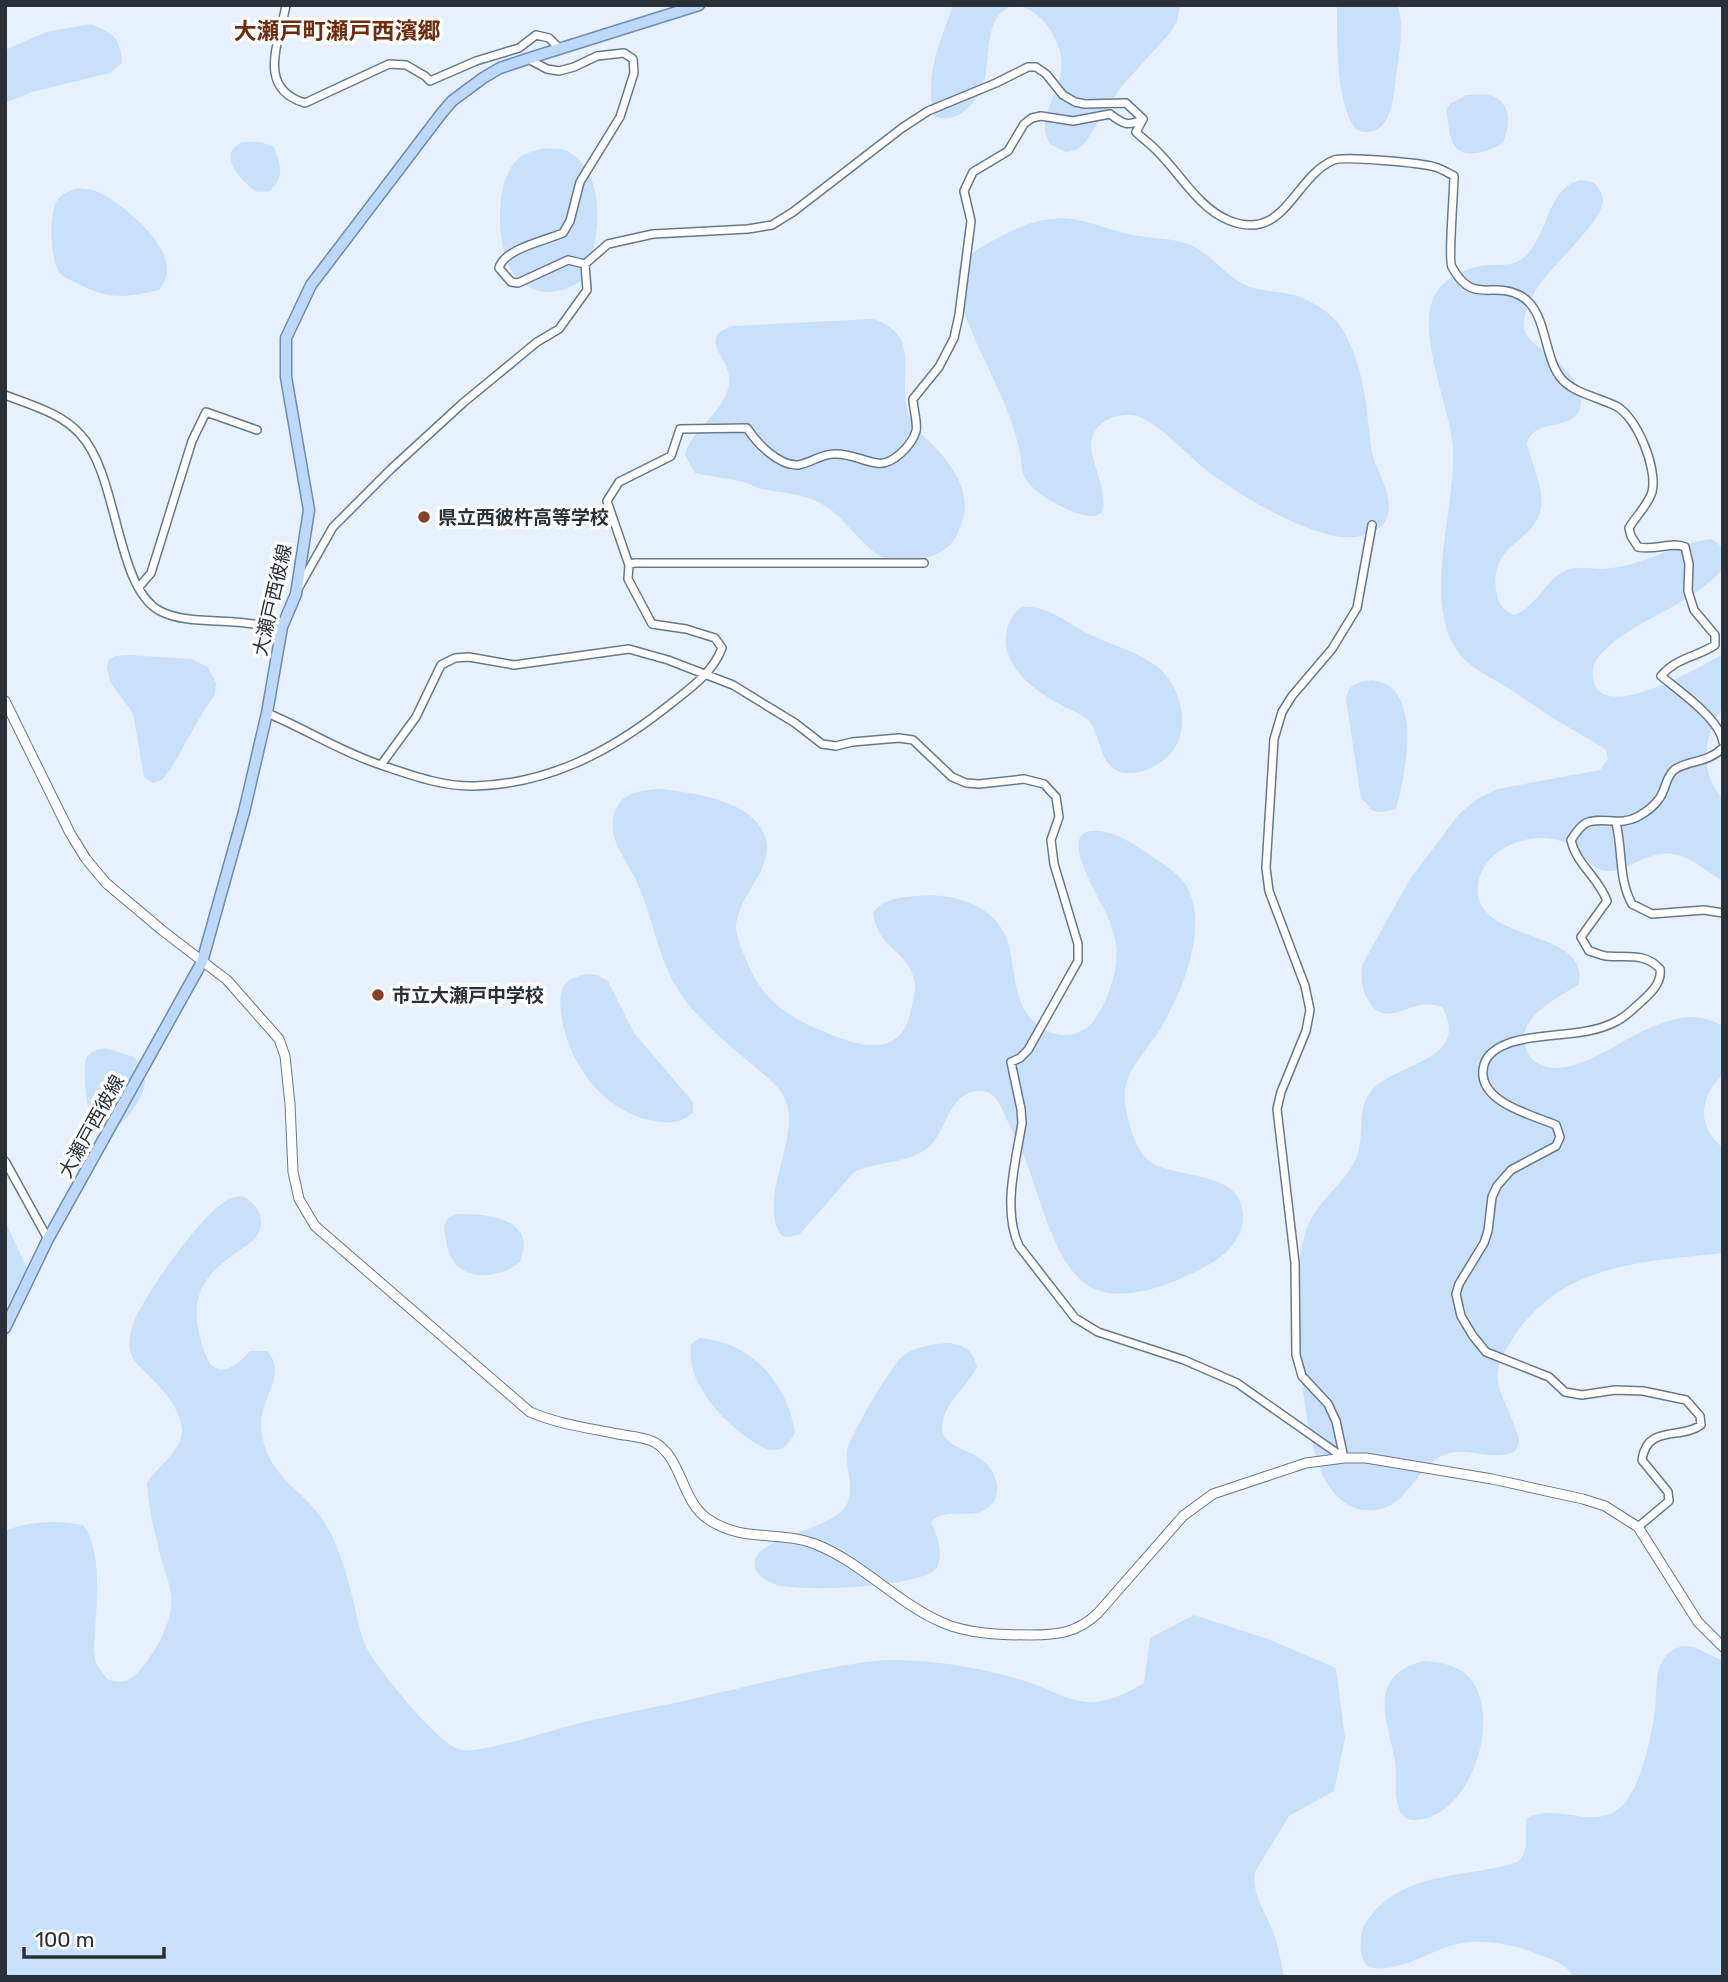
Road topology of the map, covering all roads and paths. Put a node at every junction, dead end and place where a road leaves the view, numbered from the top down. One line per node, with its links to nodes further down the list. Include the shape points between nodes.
1 (286, 5): 3 (street, via 274,50 275,70 279,87 290,99 304,103 389,64 406,65 430,81 519,48 536,35 549,38)
2 (699, 5): 3 (main road, 大瀬戸西彼線)
3 (559, 48): 4 (main road, 大瀬戸西彼線)
4 (527, 58): 6 (street, via 559,71 597,56 624,53 633,59 634,73 620,117 580,182 563,233 511,252 499,268 518,284 568,260); 13 (main road, 大瀬戸西彼線, via 500,68 452,101 311,285 297,311 286,338 286,377 309,510)
5 (1143, 118): 6 (street, via 1126,103 1074,102 1046,74 1028,67 928,111 772,225 653,234 608,244); 11 (street, via 1132,125 1110,114 1073,121 1032,118 1008,151 973,172 964,191 971,221 954,338 939,367 913,399 916,430 906,449 879,464 832,454 795,465 756,442 747,428 680,429 671,456 619,482 607,500); 18 (street, via 1136,132 1206,205 1246,226 1279,215 1312,174 1336,159 1435,167 1454,176 1449,263 1458,278 1471,290 1522,296 1538,317 1559,376 1620,408 1635,425 1653,481 1652,492 1629,528 1631,536 1638,547 1647,549 1685,547 1694,610 1715,635 1715,645 1680,659 1661,676 1699,708)
6 (585, 264): 13 (street, via 587,290 559,328 463,402 333,527)
7 (5, 395): 12 (street, via 57,415 80,433 108,488 126,561)
8 (257, 430): 12 (street, via 206,412 192,441 151,573)
9 (1372, 525): 27 (street, via 1357,608 1332,649 1282,712 1274,739 1266,868 1269,891 1310,1010 1277,1108 1295,1263 1296,1355 1302,1376 1328,1404 1336,1421)
10 (924, 563): 11 (street)
11 (629, 565): 15 (street, via 628,579 652,624 715,638 722,648)
12 (139, 587): 14 (street, via 150,603 170,614)
13 (296, 594): 14 (main road, 大瀬戸西彼線)
14 (282, 627): 17 (main road, 大瀬戸西彼線)
15 (704, 676): 20 (street, via 622,741 549,773 473,786 425,780); 20 (street, via 629,649 514,664 455,658 441,665 416,717); 27 (street, via 733,685 822,744 914,740 952,778 979,784 1024,779 1044,784 1056,797 1059,817 1052,841 1054,863 1078,944 1078,961 1028,1051 1011,1062 1022,1123 1011,1211 1016,1239 1074,1318 1098,1332 1172,1355 1237,1383)
16 (5, 701): 23 (street, via 86,859 106,883)
17 (267, 713): 20 (street); 23 (main road, 大瀬戸西彼線)
18 (1723, 742)
19 (1723, 748): 21 (street, via 1714,757 1676,768 1651,808)
20 (381, 765)
21 (1616, 823): 22 (street, via 1622,874 1632,904 1651,914); 28 (street, via 1584,824 1571,839 1574,852 1602,887 1607,901 1581,937 1589,951 1653,962 1660,969 1660,980 1621,1020 1511,1042 1485,1060 1482,1070 1490,1092 1502,1103 1556,1125 1560,1137 1556,1146 1511,1170 1497,1186 1484,1243 1456,1294 1461,1316 1486,1352 1549,1377 1565,1392 1643,1391 1686,1400 1700,1416 1701,1424 1693,1430 1669,1433 1644,1450 1642,1460 1668,1492 1669,1501)
22 (1723, 913)
23 (202, 962): 25 (main road, 大瀬戸西彼線); 27 (street, via 228,980 279,1039 285,1056 293,1172 299,1199 315,1226 530,1412 551,1421 652,1441 666,1451 705,1517 725,1529 813,1543 841,1556 941,1622 964,1630 1046,1635 1084,1626 1183,1516 1213,1494 1306,1463)
24 (5, 1161): 25 (street)
25 (48, 1239): 26 (main road, 大瀬戸西彼線)
26 (5, 1328)
27 (1344, 1458): 28 (street, via 1366,1458 1560,1493 1605,1506)
28 (1638, 1527): 29 (street, via 1698,1622)
29 (1723, 1647)

